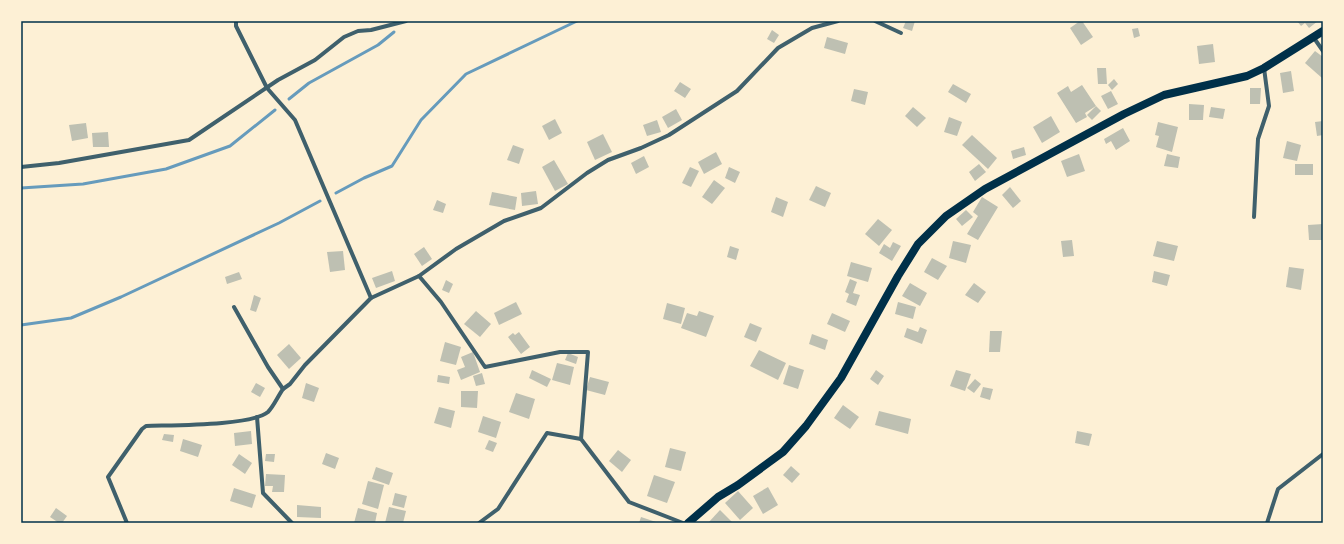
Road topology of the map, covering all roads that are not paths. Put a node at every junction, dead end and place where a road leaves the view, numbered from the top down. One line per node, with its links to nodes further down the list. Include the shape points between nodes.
1 (236, 21): 10 (street, via 236,26)
2 (406, 21): 10 (street, via 358,31 344,37 315,60)
3 (838, 21): 13 (street, via 812,28 778,48 737,91 669,135 608,160 541,208 504,221 456,249)
4 (875, 21): 6 (street)
5 (1323, 31): 7 (main road)
6 (901, 33)
7 (1314, 38): 8 (street); 9 (main road)
8 (1323, 51)
9 (1264, 68): 12 (street, via 1269,106 1258,139); 24 (main road, via 1247,76 1164,95 985,189 946,216 918,244 841,378 806,426 783,452 738,486 718,497)
10 (267, 88): 11 (street, via 189,140 59,163); 14 (street, via 295,120)
11 (21, 167)
12 (1254, 217)
13 (419, 276): 14 (street); 18 (street, via 441,302 485,367 560,352 588,352)
14 (371, 298): 16 (street)
15 (234, 307): 16 (street)
16 (283, 389): 17 (street, via 268,411)
17 (257, 417): 20 (street, via 146,426 108,477); 21 (street, via 263,493)
18 (581, 439): 22 (street, via 547,433 498,509); 23 (street, via 628,502)
19 (1323, 454): 25 (street, via 1278,488)
20 (127, 523)
21 (292, 523)
22 (479, 523)
23 (683, 523)
24 (688, 523)
25 (1267, 523)

